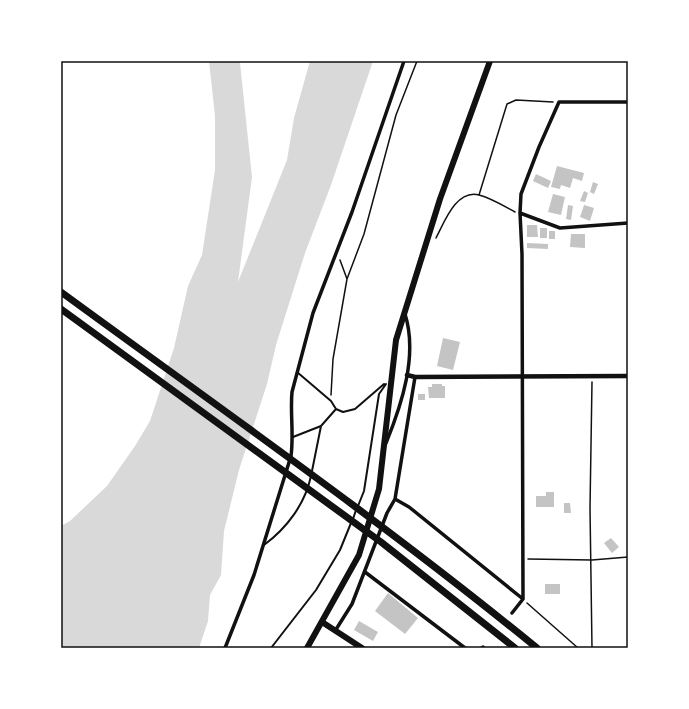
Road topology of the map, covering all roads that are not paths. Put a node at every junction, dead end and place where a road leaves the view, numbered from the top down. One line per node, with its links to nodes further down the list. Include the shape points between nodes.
1 (404, 61): 9 (street, via 314,313)
2 (490, 61): 8 (main road, via 442,192)
3 (628, 102): 4 (street, via 559,102 538,147 521,194)
4 (520, 213): 5 (street, via 560,228); 11 (street)
5 (628, 223)
6 (61, 292): 32 (highway, via 386,529)
7 (61, 309): 31 (highway, via 381,542)
8 (405, 312): 10 (street, via 410,329); 14 (main road, via 396,340)
9 (297, 371): 15 (lane, via 331,401); 17 (street, via 291,403)
10 (407, 375): 13 (street); 18 (street, via 395,422)
11 (522, 376): 12 (street); 13 (street); 22 (street)
12 (628, 376)
13 (416, 377): 19 (street)
14 (388, 382): 15 (lane, via 355,409 343,412); 18 (main road); 27 (lane, via 379,394 364,491 340,550 316,590)
15 (336, 409): 16 (lane)
16 (321, 426): 17 (lane); 20 (lane, via 309,483 294,518)
17 (294, 437): 20 (street, via 291,456)
18 (383, 452): 24 (main road, via 379,489 359,555)
19 (394, 499): 21 (street); 22 (street, via 409,507)
20 (263, 546): 26 (street)
21 (365, 572): 25 (street, via 352,604); 30 (street)
22 (523, 599): 23 (street)
23 (512, 612)
24 (322, 622): 25 (main road); 28 (main road)
25 (335, 631): 29 (main road)
26 (225, 648)
27 (272, 648)
28 (307, 648)
29 (362, 648)
30 (465, 648)
31 (515, 648)
32 (537, 648)

